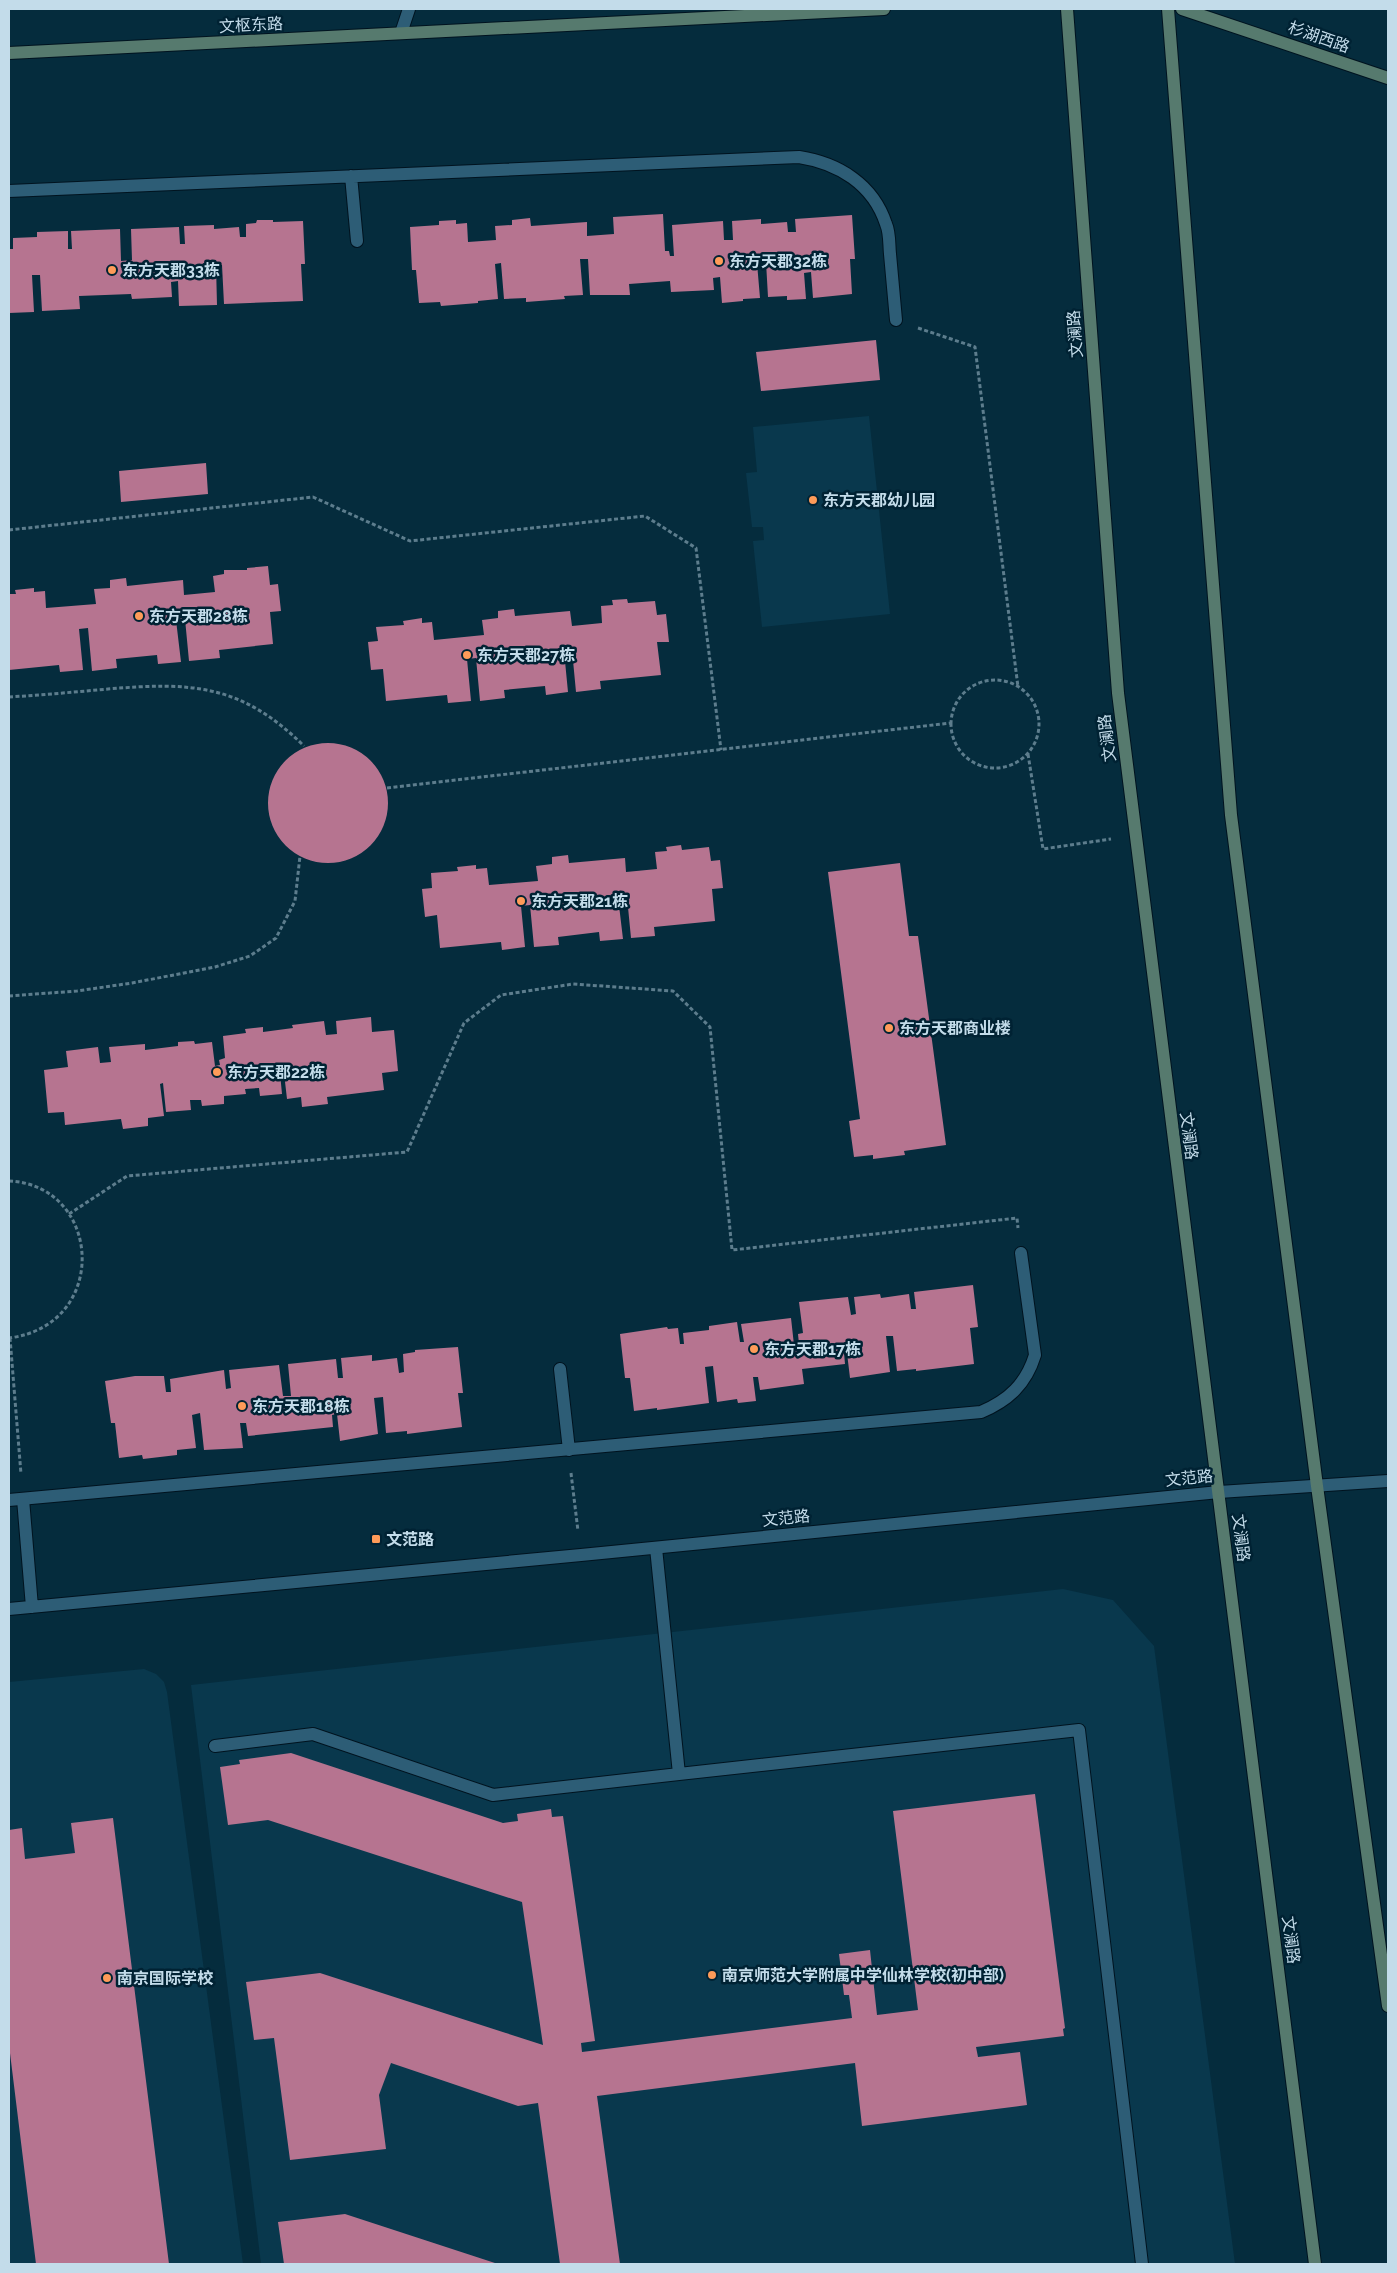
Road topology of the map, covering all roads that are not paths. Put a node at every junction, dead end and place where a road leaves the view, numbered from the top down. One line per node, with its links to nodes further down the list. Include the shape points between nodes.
1 (409, 9): 6 (street)
2 (884, 9): 6 (main road, 文枢东路)
3 (1067, 9): 18 (main road, 文澜路, via 1118,692)
4 (1168, 9): 17 (main road, via 1231,815)
5 (1182, 9): 8 (main road, 杉湖西路)
6 (401, 33): 7 (main road, 文枢东路)
7 (9, 53)
8 (1388, 78)
9 (351, 176): 10 (street); 11 (street); 12 (street, via 799,157 819,160 855,179 880,208 887,225)
10 (9, 191)
11 (357, 240)
12 (896, 320)
13 (1021, 1253): 15 (street, via 1035,1355 1030,1370 1010,1396 981,1412)
14 (560, 1369): 15 (street)
15 (569, 1450): 19 (street)
16 (1388, 1481): 17 (street, 文范路)
17 (1317, 1486): 18 (street, 文范路); 26 (main road)
18 (1219, 1492): 21 (street, 文范路); 28 (main road, 文澜路)
19 (23, 1499): 20 (street); 22 (street)
20 (9, 1500)
21 (656, 1548): 22 (street, 文范路); 25 (street)
22 (32, 1606): 23 (street, 文范路)
23 (9, 1609)
24 (215, 1746): 25 (street, via 313,1734 493,1795)
25 (679, 1774): 27 (street, via 1078,1730)
26 (1388, 2006)
27 (1142, 2264)
28 (1315, 2264)

